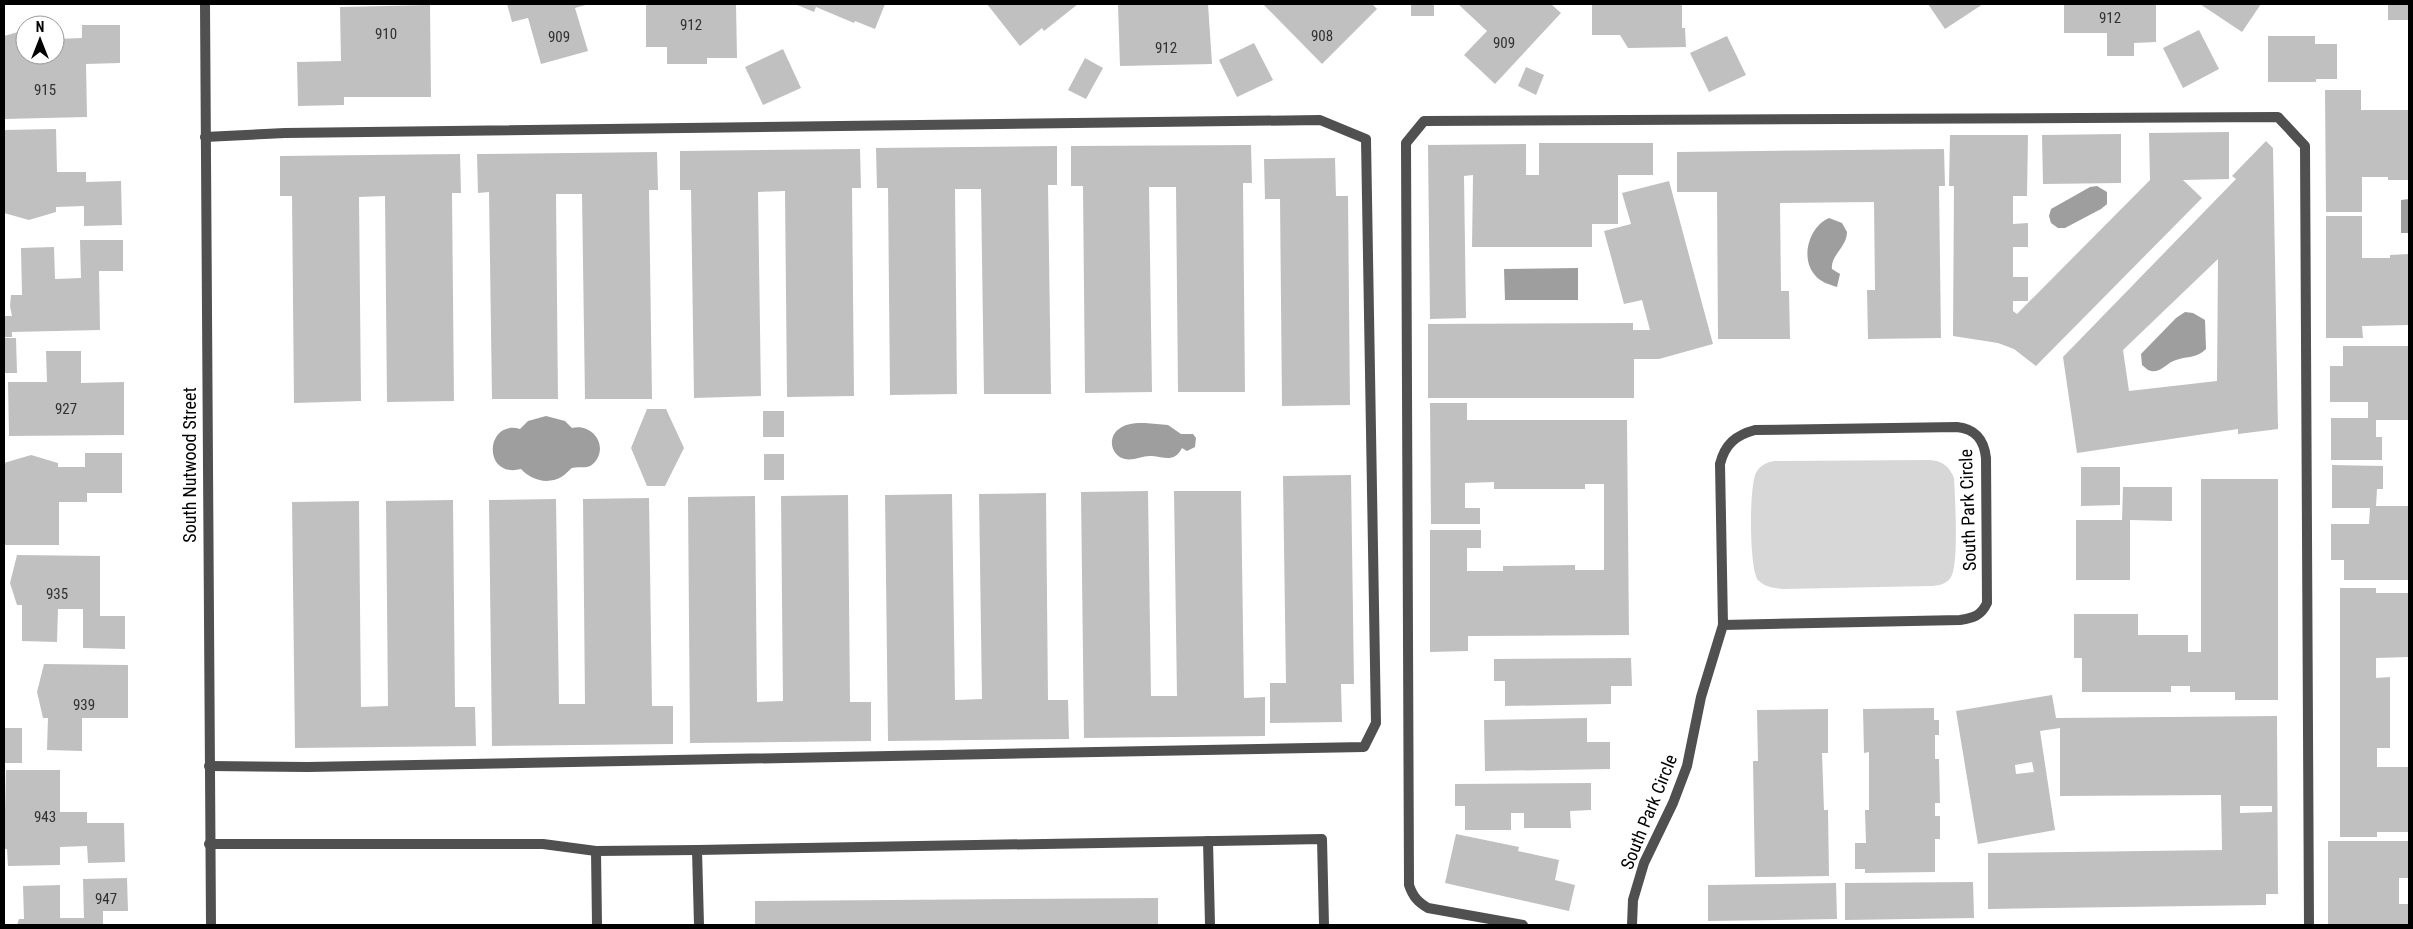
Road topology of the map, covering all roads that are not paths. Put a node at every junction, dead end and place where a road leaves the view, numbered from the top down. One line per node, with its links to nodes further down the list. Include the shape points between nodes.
1 (205, 4): 2 (street, South Nutwood Street)
2 (205, 137): 4 (street, South Nutwood Street); 4 (street, via 285,133 1320,120 1366,139 1376,723 1364,747 318,767)
3 (1722, 625): 3 (street, South Park Circle, via 1960,620 1977,616 1987,603 1986,458 1981,439 1975,432 1958,427 1756,430 1737,437 1728,444 1720,464); 15 (street, South Park Circle, via 1687,766 1644,863 1633,900)
4 (209, 766): 6 (street, South Nutwood Street)
5 (1208, 841): 7 (street); 12 (street); 13 (street, via 1322,840)
6 (209, 844): 8 (street, via 543,844); 9 (street, South Nutwood Street)
7 (697, 850): 8 (street); 11 (street)
8 (596, 851): 10 (street)
9 (211, 925)
10 (597, 925)
11 (698, 925)
12 (1210, 925)
13 (1324, 925)
14 (1523, 925): 16 (street, via 1428,908 1419,903 1409,885 1406,143 1424,121 2278,117 2305,146)
15 (1632, 925)
16 (2308, 925)

